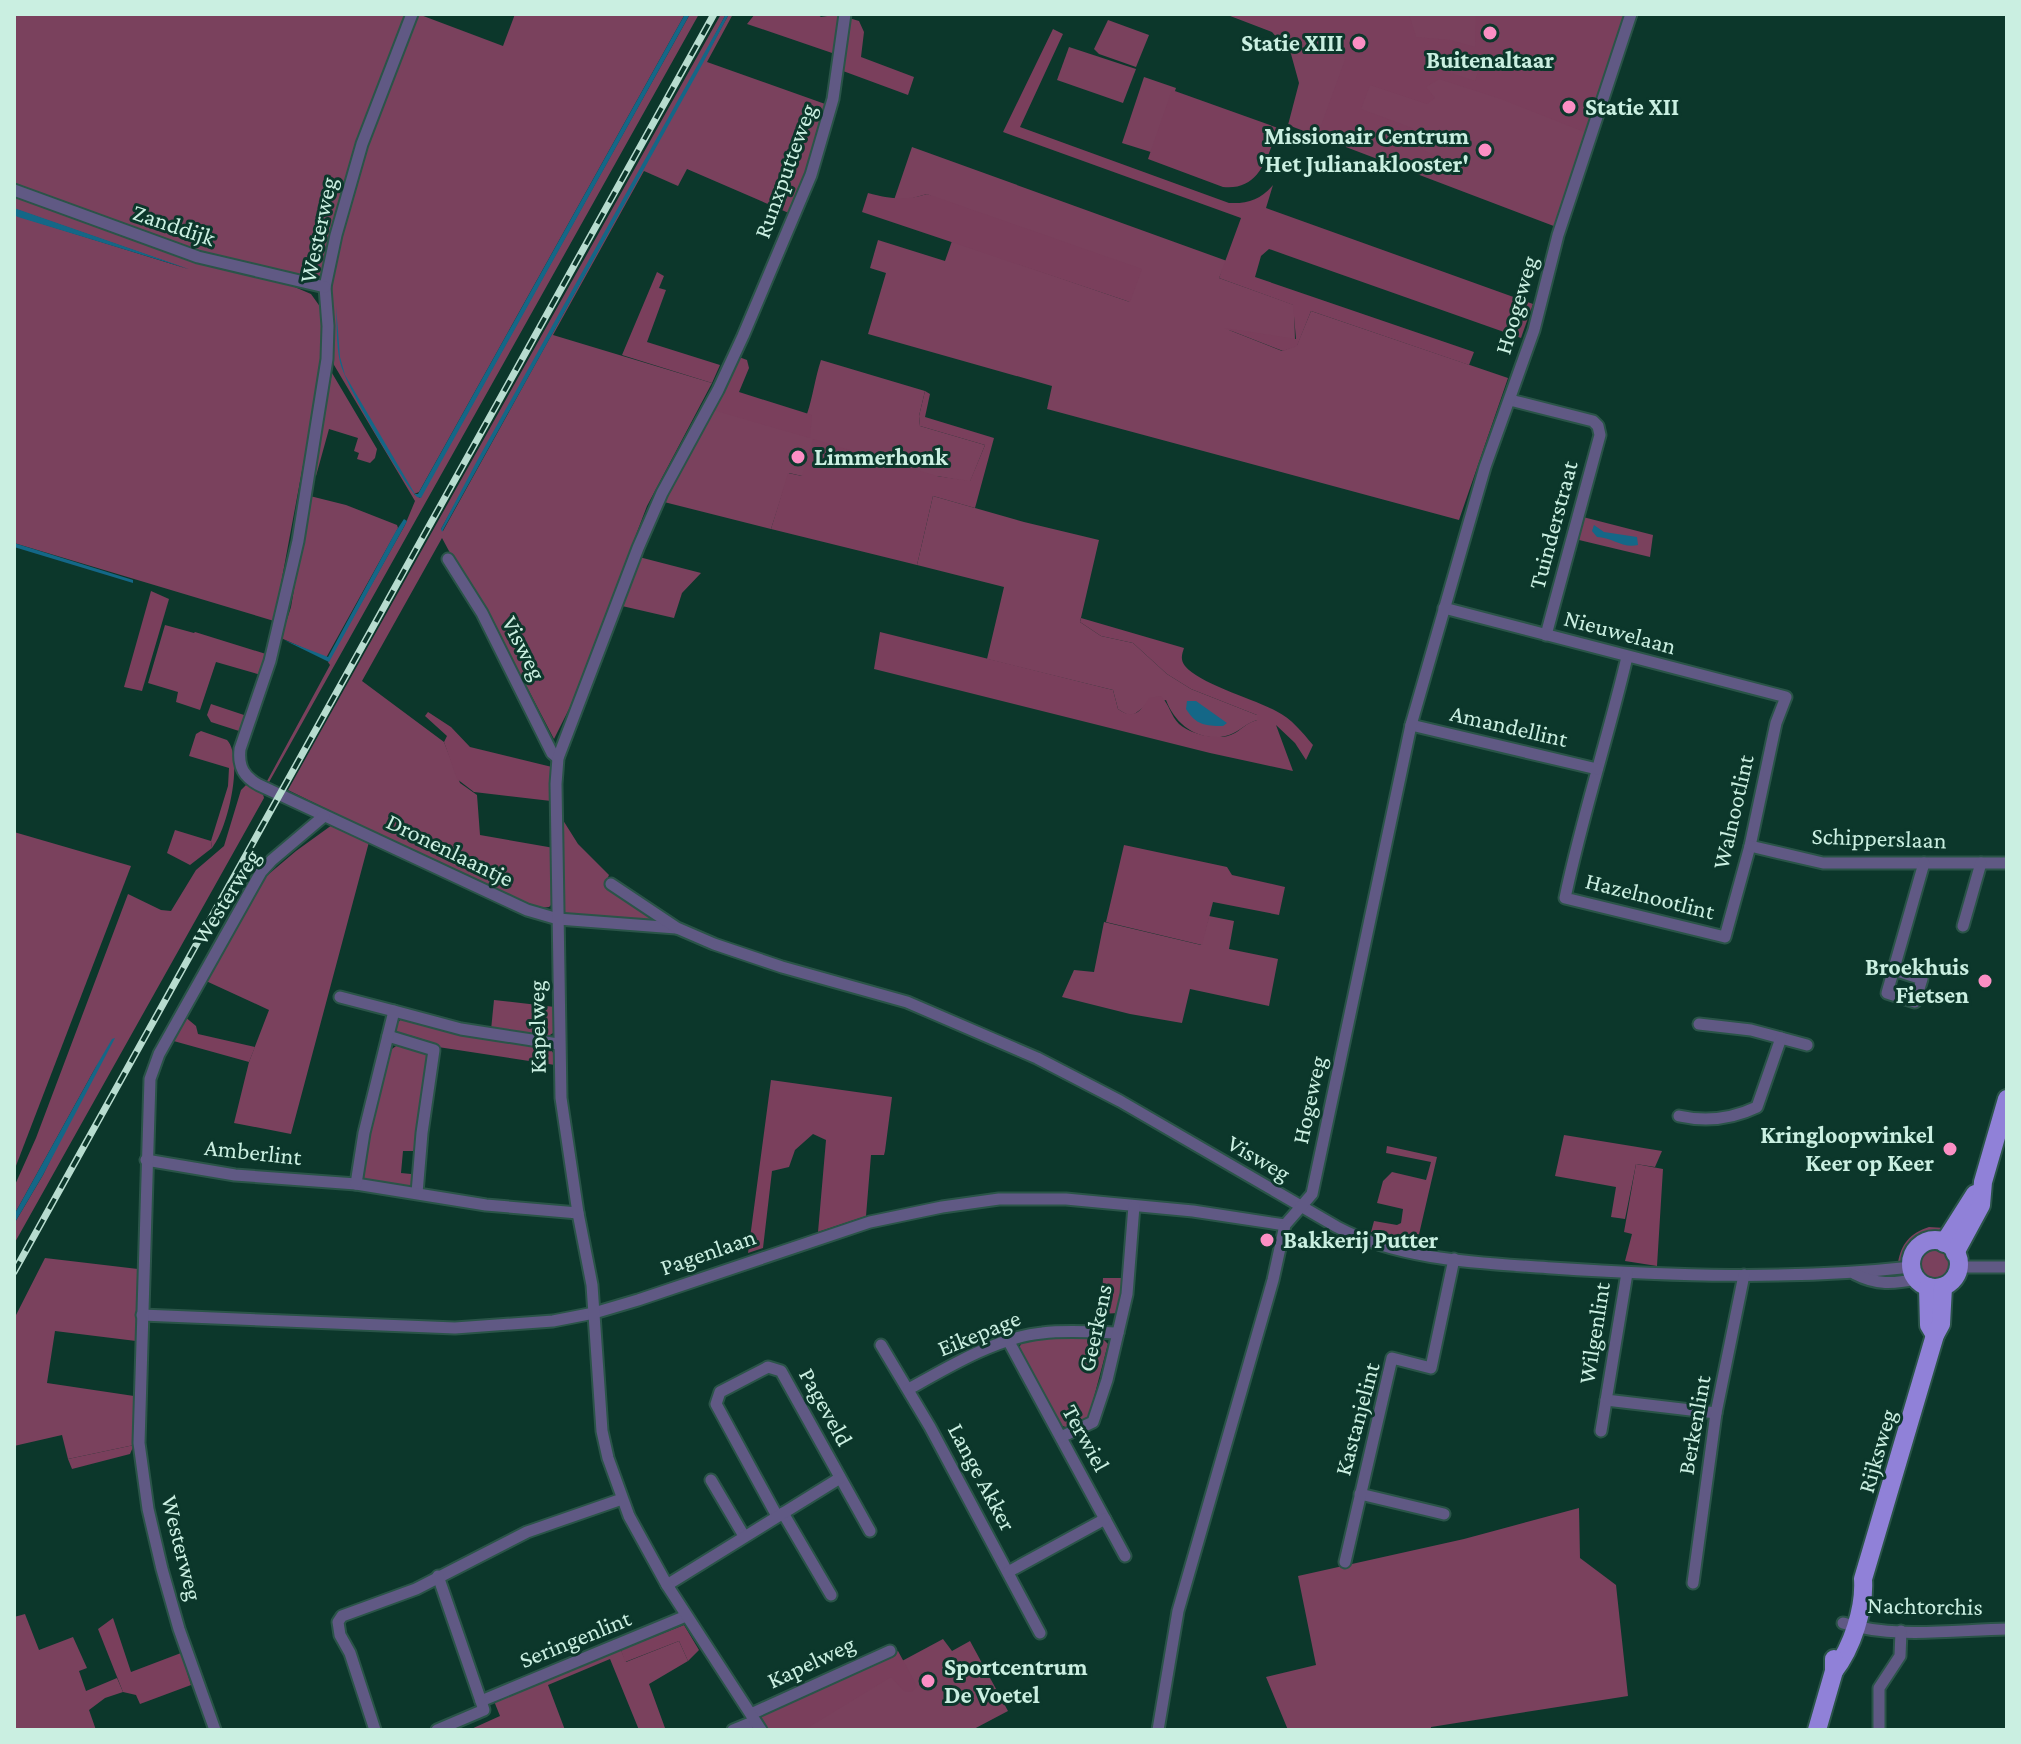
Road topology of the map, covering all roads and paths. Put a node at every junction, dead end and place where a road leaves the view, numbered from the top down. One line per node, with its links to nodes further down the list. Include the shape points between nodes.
1 (412, 14): 5 (street, Westerweg, via 352,174)
2 (845, 14): 6 (street, Runxputteweg, via 837,82 820,146)
3 (1631, 14): 7 (street, Hoogeweg)
4 (14, 190): 5 (street, Zanddijk, via 198,257)
5 (325, 287): 16 (street, Westerweg, via 327,359 301,529 278,635 239,756 248,778)
6 (743, 336): 14 (street, Kapelweg, via 656,506)
7 (1510, 400): 9 (street, Hoogeweg); 10 (street, Tuinderstraat, via 1593,421 1600,435)
8 (448, 559): 14 (street, Visweg)
9 (1444, 608): 10 (street, Nieuwelaan); 13 (street, Hogeweg)
10 (1546, 635): 11 (street, Nieuwelaan)
11 (1627, 657): 12 (street, Nieuwelaan); 15 (street)
12 (1786, 697): 17 (street, Walnootlint)
13 (1411, 725): 15 (street, Amandellint); 40 (street, Hogeweg, via 1312,1194)
14 (558, 758): 22 (street, Kapelweg)
15 (1597, 769): 25 (street, Hazelnootlint, via 1565,898)
16 (324, 816): 22 (street, Dronenlaantje, via 509,903); 36 (street, Westerweg, via 261,872 159,1054 150,1079)
17 (1750, 846): 18 (street, Schipperslaan, via 1823,863); 25 (street, Walnootlint)
18 (1924, 863): 19 (street, Schipperslaan); 26 (street)
19 (1981, 863): 20 (street, Schipperslaan); 23 (street)
20 (2007, 863)
21 (611, 884): 24 (street, Visweg)
22 (558, 919): 24 (street, Visweg); 32 (street, Kapelweg)
23 (1963, 926)
24 (677, 928): 40 (street, Visweg, via 782,967 934,1012 1120,1101)
25 (1725, 937)
26 (1894, 970)
27 (340, 997): 28 (street)
28 (394, 1011): 30 (street); 32 (street, via 461,1029)
29 (1699, 1024): 31 (street)
30 (388, 1036): 37 (street); 38 (street, via 434,1050)
31 (1781, 1038): 33 (street); 35 (street, via 1757,1107 1722,1118)
32 (558, 1044): 41 (street, Kapelweg, via 564,1129)
33 (1807, 1045)
34 (2007, 1099): 43 (main road, via 1983,1182)
35 (1679, 1116)
36 (146, 1160): 37 (street, Amberlint, via 273,1179); 50 (street, Westerweg)
37 (356, 1184): 38 (street, Amberlint)
38 (417, 1193): 41 (street, Amberlint)
39 (1134, 1206): 42 (street, Pagenlaan); 49 (street, Pagenlaan, via 999,1199 929,1210 870,1222); 51 (street, Geerkens, via 1127,1294)
40 (1302, 1207): 42 (street, Hogeweg); 44 (street, Visweg, via 1360,1238)
41 (578, 1213): 49 (street, Kapelweg)
42 (1285, 1225): 87 (street, via 1178,1611)
43 (1953, 1254): 45 (street); 48 (main road, via 1953,1279); 48 (main road, via 1935,1241 1922,1244 1914,1254)
44 (1454, 1259): 46 (street, Visweg); 61 (street, Kastanjelint, via 1431,1368 1392,1358)
45 (2007, 1267)
46 (1627, 1273): 47 (street, Visweg); 55 (street, Wilgenlint)
47 (1744, 1275): 48 (street, Visweg, via 1855,1274); 56 (street, Berkenlint)
48 (1925, 1280): 76 (main road, Rijksweg, via 1929,1325 1935,1335 1863,1579 1853,1591)
49 (594, 1313): 50 (street, Pagenlaan, via 455,1328); 62 (street, Kapelweg, via 602,1431)
50 (142, 1315): 83 (street, Westerweg, via 139,1443 148,1509 173,1610)
51 (1118, 1333): 52 (street, Eikepage, via 1039,1333); 58 (street, Geerkens, via 1093,1422)
52 (1009, 1342): 54 (street, Eikepage); 58 (street, Terwiel)
53 (881, 1345): 54 (street, Lange Akker)
54 (909, 1389): 70 (street, Lange Akker)
55 (1606, 1400): 56 (street, Wilgenlint); 57 (street, Wilgenlint)
56 (1716, 1413): 72 (street, Berkenlint)
57 (1601, 1431)
58 (1061, 1437): 65 (street, Terwiel)
59 (840, 1478): 63 (street, Pageveld); 63 (street, Pageveld, via 781,1371 768,1367 720,1392 716,1404); 66 (street, Pageveld)
60 (711, 1480): 67 (street)
61 (1360, 1494): 64 (street, Kastanjelint); 69 (street, Kastanjelint)
62 (622, 1499): 71 (street, via 527,1532); 73 (street, Kapelweg)
63 (780, 1514): 67 (street, Pageveld); 74 (street, Pageveld)
64 (1444, 1514)
65 (1105, 1519): 68 (street, Terwiel); 70 (street)
66 (870, 1531)
67 (744, 1536): 73 (street, Pageveld)
68 (1125, 1556)
69 (1345, 1562)
70 (1008, 1572): 79 (street, Lange Akker)
71 (438, 1576): 81 (street); 84 (street, via 338,1622)
72 (1693, 1583)
73 (667, 1585): 75 (street, Kapelweg)
74 (831, 1595)
75 (686, 1616): 81 (street, Seringenlint); 82 (street, Kapelweg)
76 (1848, 1625): 78 (street, Nachtorchis); 88 (main road, Rijksweg, via 1833,1655 1834,1671)
77 (2007, 1629): 78 (street, Nachtorchis)
78 (1901, 1631): 89 (street, via 1900,1656 1879,1688)
79 (1040, 1633)
80 (890, 1651): 82 (street, Kapelweg)
81 (481, 1701): 85 (street, Seringenlint, via 484,1710)
82 (756, 1722): 86 (street)
83 (215, 1730)
84 (375, 1730)
85 (437, 1730)
86 (733, 1730)
87 (1158, 1730)
88 (1817, 1730)
89 (1879, 1730)

